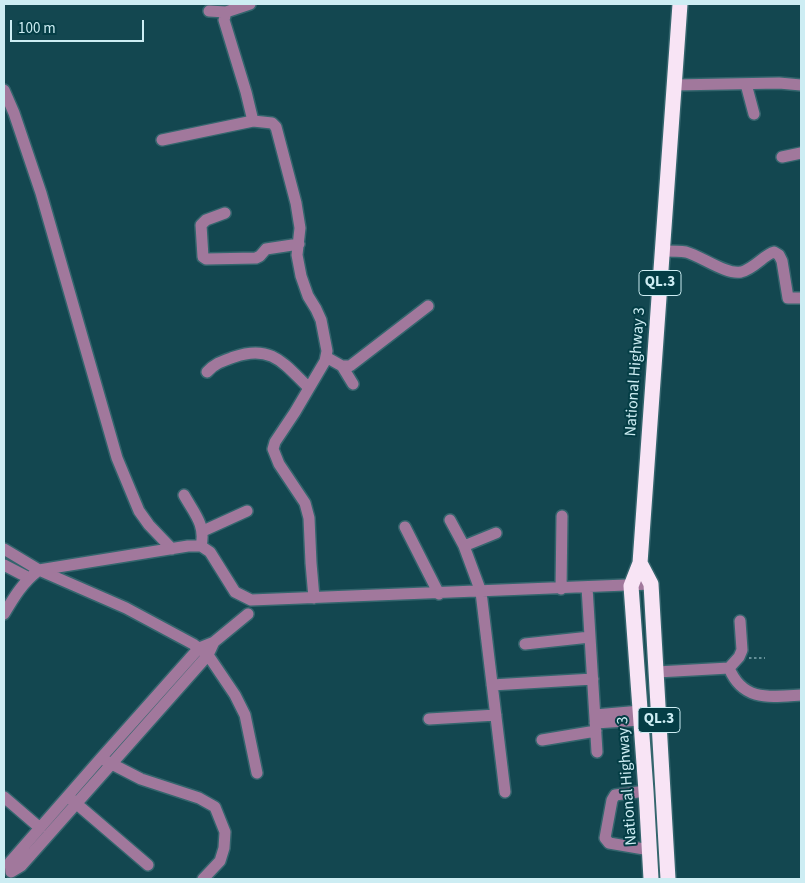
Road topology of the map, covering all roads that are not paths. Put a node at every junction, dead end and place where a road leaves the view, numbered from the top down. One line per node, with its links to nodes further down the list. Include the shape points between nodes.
1 (250, 4): 4 (street)
2 (680, 4): 6 (highway, National Highway 3 / QL.3)
3 (210, 12): 4 (street)
4 (226, 12): 10 (street, via 224,20)
5 (746, 84): 6 (street); 7 (street); 9 (street)
6 (674, 85): 16 (highway, National Highway 3 / QL.3)
7 (801, 86)
8 (4, 90): 34 (street, via 42,193 117,458 139,511)
9 (754, 114)
10 (253, 121): 11 (street); 15 (street, via 272,123 276,127 296,203)
11 (162, 140)
12 (801, 153): 13 (street)
13 (782, 157)
14 (225, 213): 15 (street, via 201,225 203,257 206,260 256,258 266,249)
15 (299, 244): 19 (street, via 297,255 302,276 321,320)
16 (662, 251): 17 (street, via 686,252 740,272 774,252 782,261 788,298); 35 (highway, National Highway 3 / QL.3)
17 (801, 298)
18 (428, 306): 20 (street, via 350,366)
19 (326, 357): 20 (street); 23 (street)
20 (342, 366): 22 (street)
21 (207, 372): 23 (street, via 214,364 239,355 267,354 276,357)
22 (352, 384)
23 (309, 388): 45 (street, via 273,449 304,503 309,518)
24 (184, 495): 29 (street)
25 (247, 511): 29 (street)
26 (562, 516): 42 (street)
27 (450, 520): 32 (street)
28 (405, 527): 44 (street)
29 (203, 531): 31 (street)
30 (496, 533): 32 (street)
31 (201, 546): 34 (street); 46 (street, via 210,552 235,592 251,600)
32 (464, 546): 43 (street)
33 (4, 549): 37 (street)
34 (172, 549): 37 (street)
35 (640, 563): 39 (highway, National Highway 3 / QL.3); 40 (highway, National Highway 3 / QL.3)
36 (4, 565): 38 (street)
37 (39, 570): 38 (street); 51 (street, via 126,608)
38 (29, 578): 47 (street)
39 (651, 584): 40 (street); 53 (highway, National Highway 3 / QL.3)
40 (630, 586): 41 (street); 58 (highway, National Highway 3 / QL.3)
41 (587, 588): 42 (street); 49 (street)
42 (561, 589): 43 (street)
43 (481, 592): 44 (street); 55 (street)
44 (439, 594): 45 (street)
45 (314, 598): 46 (street)
46 (254, 607): 51 (street)
47 (4, 614)
48 (740, 621): 52 (street, via 742,650)
49 (590, 637): 50 (street); 54 (street)
50 (525, 644)
51 (203, 652): 63 (street); 64 (street); 65 (street, via 235,695 245,715)
52 (729, 668): 53 (street); 56 (street, via 745,691 765,696)
53 (656, 672): 76 (highway, National Highway 3 / QL.3)
54 (592, 679): 55 (street); 60 (street)
55 (492, 685): 57 (street)
56 (801, 695)
57 (496, 715): 59 (street); 67 (street)
58 (641, 716): 60 (street); 66 (highway, National Highway 3 / QL.3)
59 (430, 719)
60 (595, 723): 61 (street); 62 (street)
61 (542, 740)
62 (597, 752)
63 (100, 758): 64 (street); 69 (street)
64 (111, 764): 69 (street); 74 (street, via 141,779 200,798 215,807 225,832 224,848 220,862)
65 (257, 773)
66 (646, 791): 71 (highway, National Highway 3 / QL.3); 71 (street, via 615,795 605,838 609,843)
67 (505, 792)
68 (4, 796): 70 (street)
69 (72, 799): 70 (street); 72 (street); 73 (street, via 21,866)
70 (40, 828): 73 (street, via 10,862)
71 (650, 850): 75 (highway, National Highway 3 / QL.3)
72 (148, 865)
73 (9, 876)
74 (203, 879)
75 (651, 879)
76 (668, 879)

